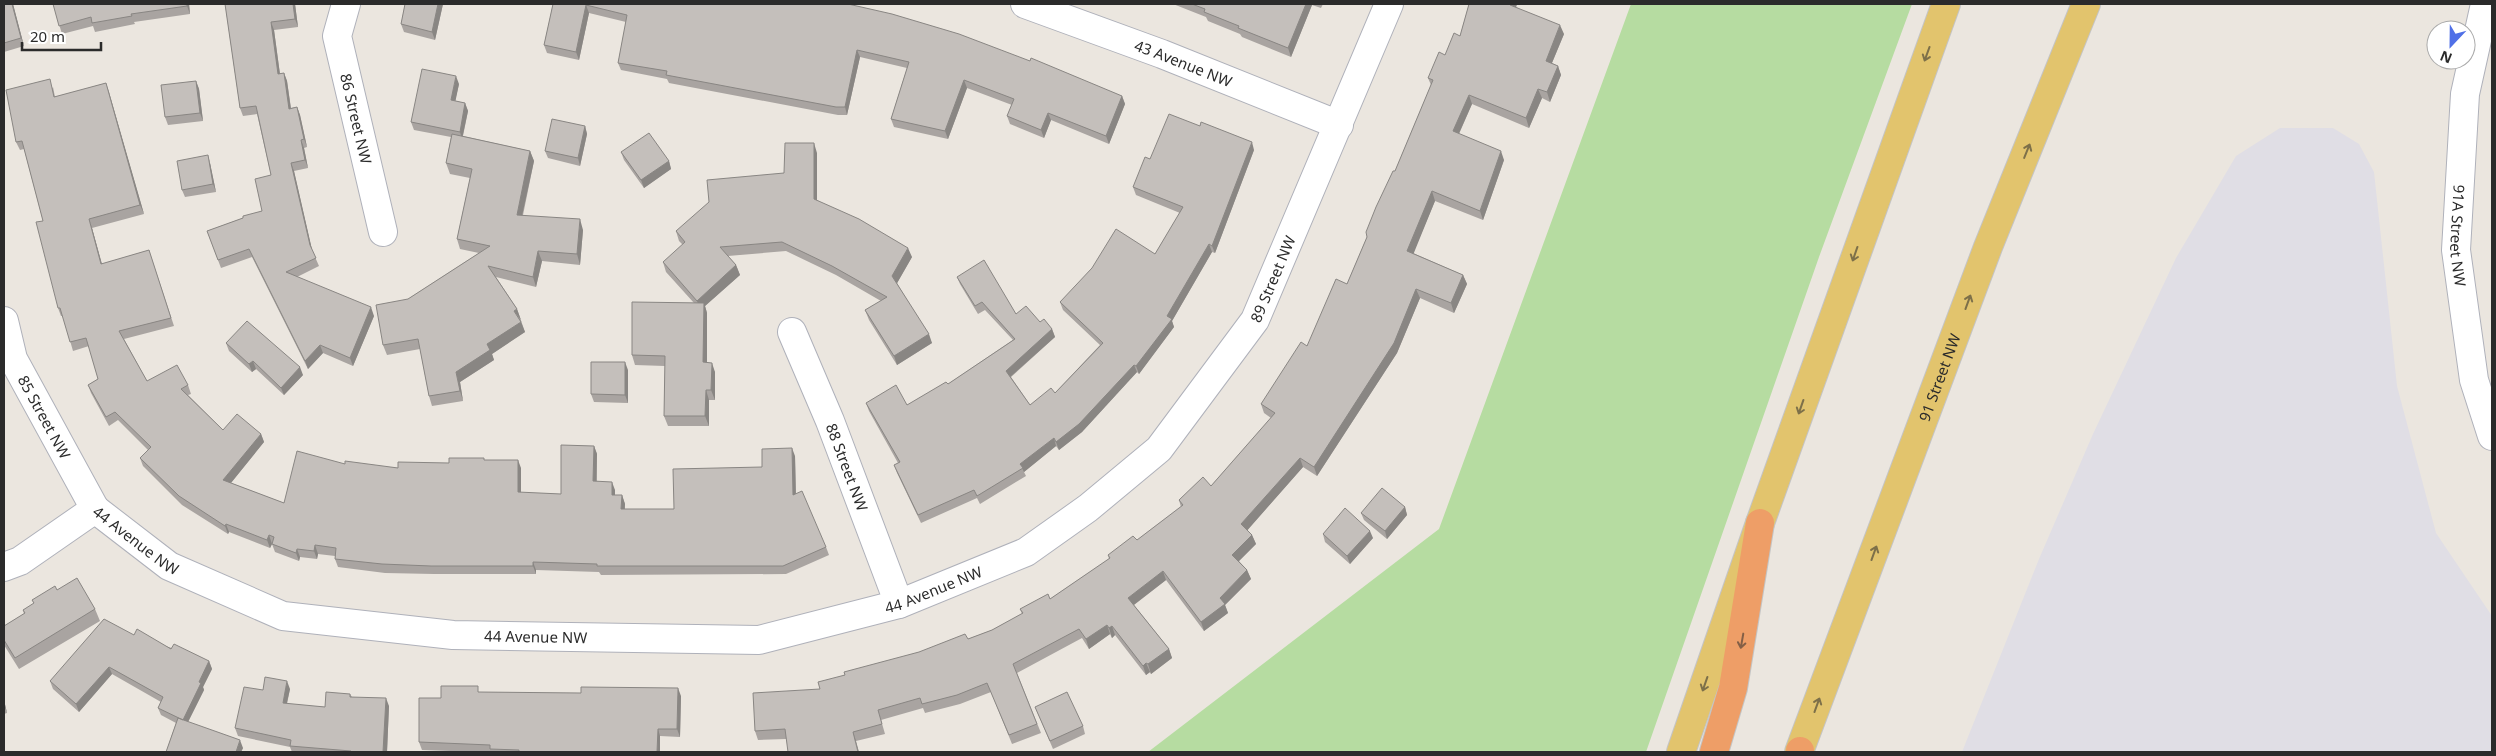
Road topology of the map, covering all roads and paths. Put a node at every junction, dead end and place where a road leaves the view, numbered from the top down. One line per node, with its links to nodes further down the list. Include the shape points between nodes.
1 (346, 4): 8 (street, 86 Street NW, via 337,36)
2 (1025, 4): 7 (street, 43 Avenue NW)
3 (1388, 4): 7 (street, 89 Street NW)
4 (1946, 4): 14 (main road, one-way to 14)
5 (2086, 4): 19 (main road, 91 Street NW, one-way to 5, via 1988,247)
6 (2486, 4): 11 (street, 91A Street NW, via 2465,94 2456,250 2474,380)
7 (1339, 124): 12 (street, 89 Street NW, via 1255,320 1159,449)
8 (383, 232)
9 (4, 321): 13 (street, 85 Street NW, via 13,359)
10 (792, 332): 16 (street, 88 Street NW, via 830,421)
11 (2492, 436)
12 (1088, 508): 16 (street, 44 Avenue NW, via 1026,552)
13 (95, 509): 15 (street, 44 Avenue NW, via 20,561); 16 (street, 44 Avenue NW, via 169,566 283,616 453,635 758,640)
14 (1760, 523): 17 (main road, one-way to 17); 18 (highway, one-way to 18, via 1733,688)
15 (4, 567)
16 (899, 604)
17 (1681, 752)
18 (1714, 752)
19 (1800, 752)

